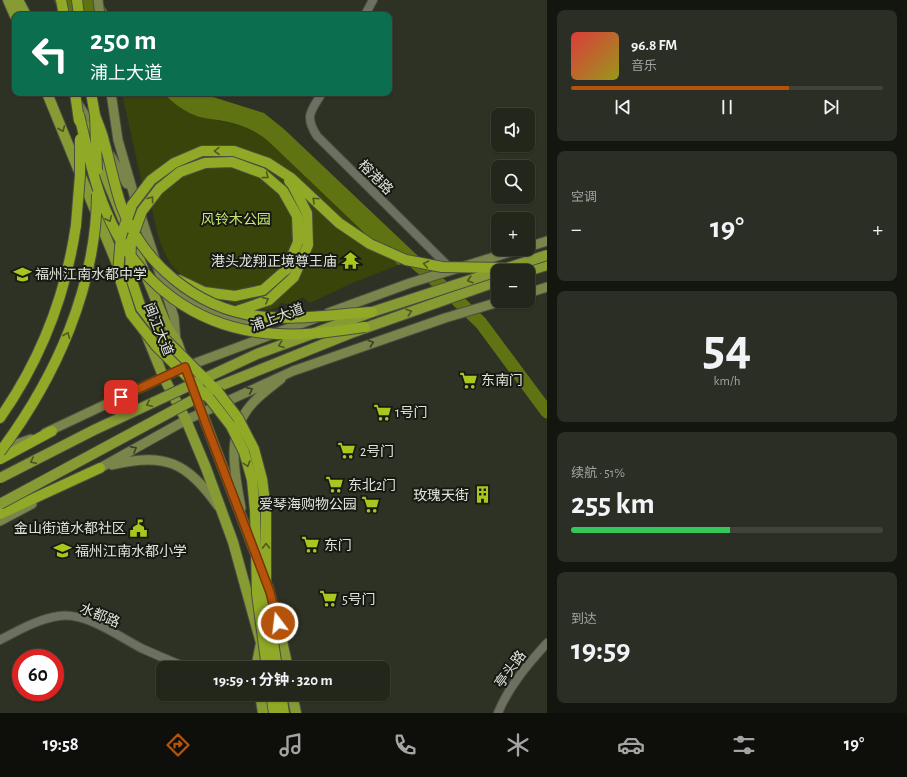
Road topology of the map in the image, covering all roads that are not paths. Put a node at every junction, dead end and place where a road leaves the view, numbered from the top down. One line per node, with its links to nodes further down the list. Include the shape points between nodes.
1 (8, 0): 6 (main road)
2 (18, 0): 7 (main road)
3 (61, 0): 8 (highway)
4 (77, 0): 9 (highway)
5 (373, 0): 10 (street)
6 (13, 12)
7 (24, 12)
8 (63, 12)
9 (79, 12)
10 (367, 12)
11 (48, 96): 45 (main road, 闽江大道, one-way to 45)
12 (72, 96): 42 (main road, 闽江大道, via 167,327)
13 (73, 96): 21 (main road)
14 (76, 96): 18 (highway, bridge)
15 (92, 96): 19 (highway, bridge)
16 (111, 96): 21 (main road, via 118,140)
17 (320, 96): 31 (street, 榕港路, via 310,116 317,136)
18 (79, 115): 37 (highway, one-way to 37, bridge, via 96,185 117,235 142,272); 47 (highway, bridge, via 79,201 71,255 60,298 22,383)
19 (95, 116): 33 (highway, bridge, via 130,225 141,244); 50 (highway, one-way to 19, bridge, via 28,412 52,371 79,303 95,230)
20 (268, 163): 29 (highway, one-way to 20, bridge, via 442,267 406,260 370,244 339,223 291,178); 37 (highway, one-way to 20, bridge, via 202,308 236,311 269,300 294,277 308,245 307,213 292,184); 63 (highway, one-way to 63, bridge, via 234,151 202,151 174,163 151,180 132,205 120,236 118,273 131,314 157,347 210,399 231,426 244,452 252,480 257,594)
21 (134, 195): 28 (main road)
22 (547, 241): 23 (main road)
23 (535, 245)
24 (547, 255): 26 (main road, bridge)
25 (497, 256): 31 (main road, 浦上大道)
26 (519, 264)
27 (546, 266): 30 (main road)
28 (157, 268): 41 (main road, via 178,291 205,308 242,324); 42 (main road, via 174,317)
29 (491, 268)
30 (535, 269)
31 (452, 270): 41 (main road, 浦上大道)
32 (491, 273): 39 (main road, one-way to 39, bridge)
33 (167, 274): 39 (highway, bridge, via 184,287 236,312 283,318); 64 (highway, one-way to 33, bridge, via 266,595 266,510 262,479 254,449 238,418 218,392 165,339 141,308 130,275 131,241 142,211 158,189 180,172 205,163 232,162 262,173 283,191 297,216 298,242 286,270 263,290 235,296 204,292)
34 (491, 283): 40 (main road, one-way to 34)
35 (547, 287): 36 (main road)
36 (535, 291)
37 (174, 300): 40 (highway, bridge, via 230,327 255,332 306,334)
38 (491, 304): 44 (main road, one-way to 38)
39 (372, 312): 53 (main road, one-way to 53, bridge, via 257,354 94,430)
40 (365, 327): 54 (main road, bridge, via 217,387)
41 (278, 332): 43 (main road, 浦上大道)
42 (177, 342): 43 (main road, 闽江大道)
43 (185, 367): 45 (main road, 浦上大道); 46 (main road, 闽江大道)
44 (293, 371): 46 (main road, one-way to 44); 58 (main road, via 250,405 237,430 234,461)
45 (163, 376): 48 (main road, 闽江大道); 49 (main road, 浦上大道)
46 (202, 413): 48 (main road); 58 (main road, 闽江大道)
47 (0, 418)
48 (186, 420): 52 (main road, one-way to 48); 55 (main road, 闽江大道)
49 (52, 431): 50 (main road, 浦上大道); 51 (highway)
50 (0, 451)
51 (0, 459)
52 (100, 468): 55 (main road, via 132,460 164,461 190,474 202,485); 56 (highway); 57 (main road)
53 (0, 478)
54 (0, 504)
55 (223, 513): 62 (main road, 闽江大道, via 245,579 261,643)
56 (0, 514)
57 (0, 521)
58 (244, 525): 65 (main road, 闽江大道, via 270,592)
59 (0, 640): 61 (street, 水都路, via 37,621 61,616 79,618 105,628)
60 (547, 643): 74 (street, 亭头路, via 524,670 504,699)
61 (169, 661)
62 (257, 661)
63 (266, 661)
64 (275, 661)
65 (287, 661)
66 (261, 701): 70 (main road)
67 (272, 701): 71 (highway)
68 (282, 701): 72 (highway)
69 (293, 701): 73 (main road)
70 (263, 713)
71 (274, 713)
72 (284, 713)
73 (296, 713)
74 (498, 713)

